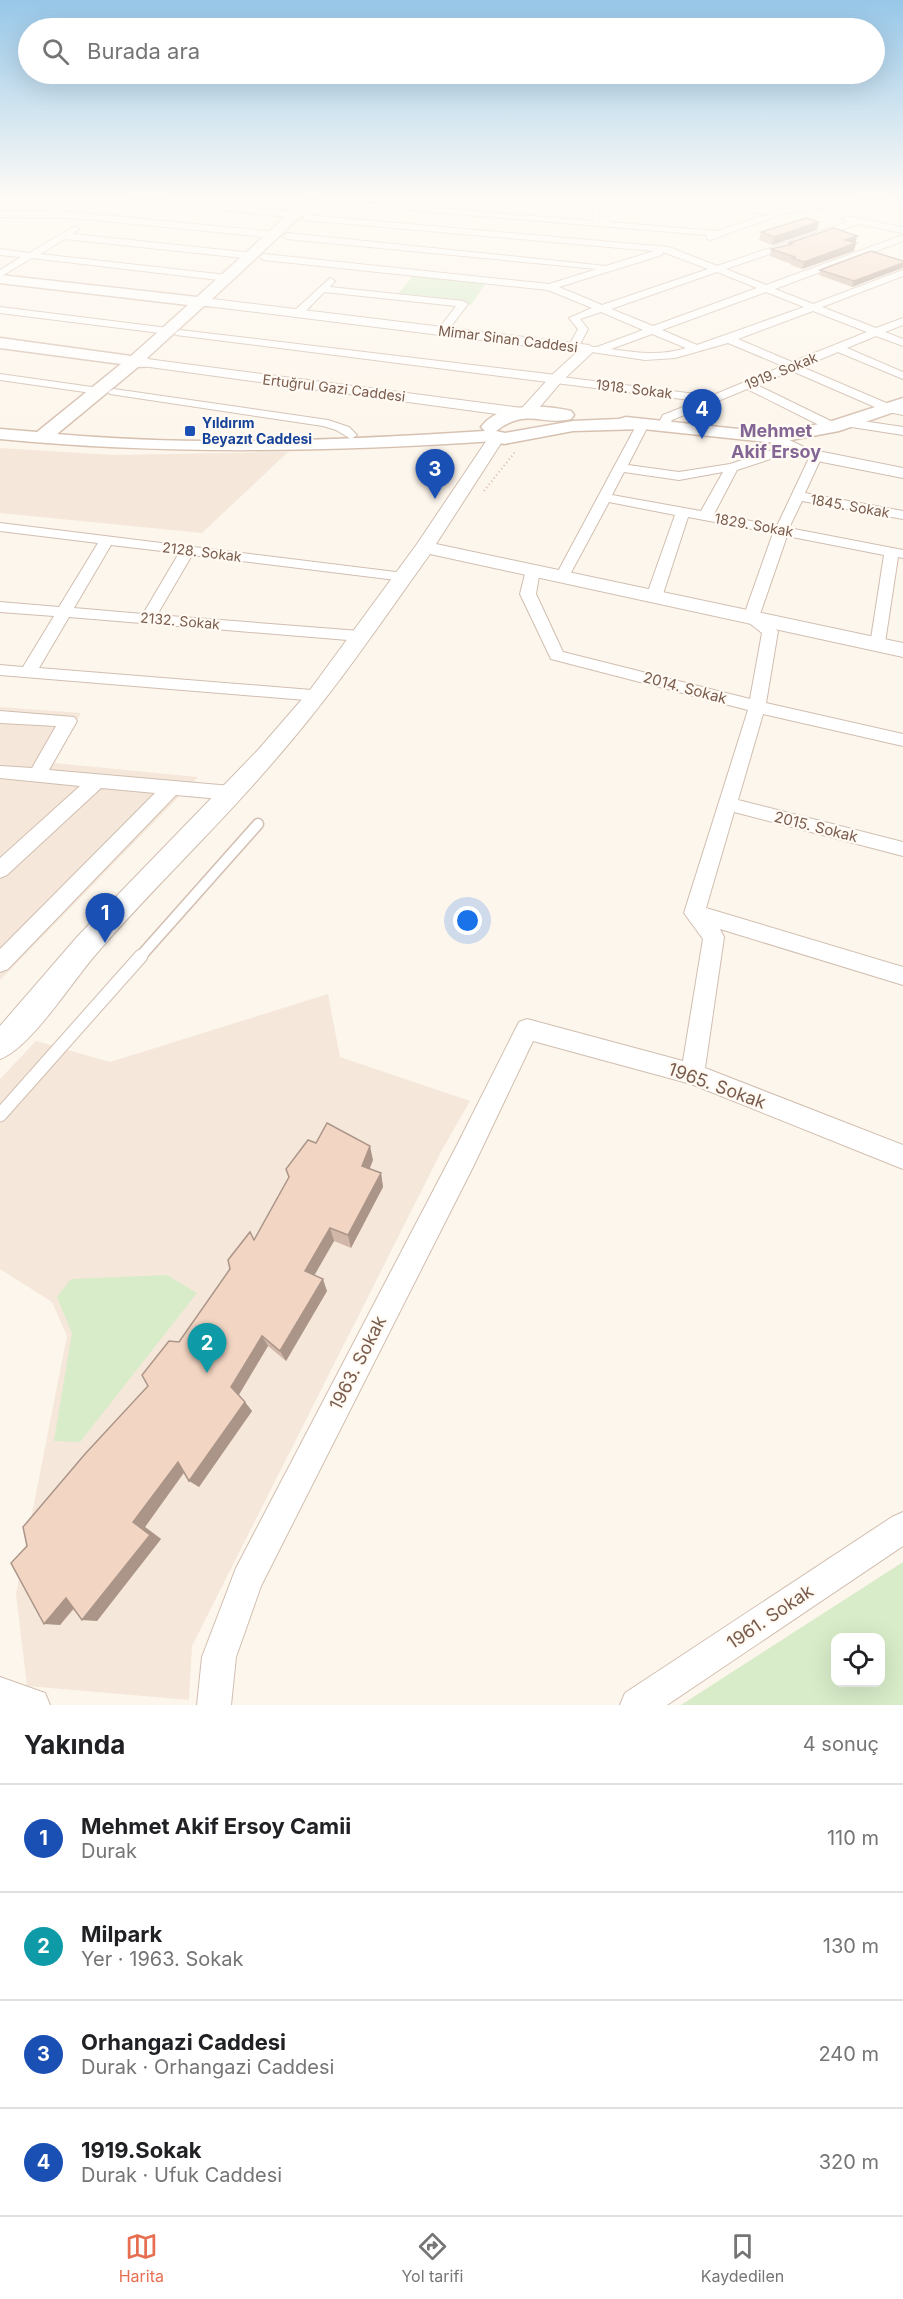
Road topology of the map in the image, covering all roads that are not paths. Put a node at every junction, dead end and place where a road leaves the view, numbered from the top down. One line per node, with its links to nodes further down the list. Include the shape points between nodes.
1 (227, 278): 14 (main road)
2 (12, 279): 14 (main road, Mimar Sinan Caddesi)
3 (233, 279): 14 (main road)
4 (332, 279): 13 (street)
5 (468, 279): 11 (street)
6 (577, 279): 11 (street)
7 (692, 279): 16 (street)
8 (744, 279): 12 (street)
9 (793, 279): 12 (street)
10 (888, 279): 15 (street)
11 (550, 287): 16 (street)
12 (768, 288): 15 (street); 20 (street)
13 (322, 289): 18 (street); 21 (street, via 463,304)
14 (206, 303): 18 (street, Mimar Sinan Caddesi); 22 (main road)
15 (814, 307): 23 (street); 24 (street)
16 (604, 309): 20 (street); 27 (street, via 574,318)
17 (0, 310): 22 (street, 1918. Sokak)
18 (298, 313): 21 (street, Mimar Sinan Caddesi)
19 (903, 321): 23 (street, 1919. Sokak)
20 (654, 330): 27 (street); 29 (street)
21 (442, 331): 27 (street, Mimar Sinan Caddesi)
22 (174, 332): 30 (main road); 34 (street, 1918. Sokak)
23 (876, 332): 26 (street); 28 (street, 1919. Sokak)
24 (729, 339): 29 (street); 31 (street)
25 (0, 343): 30 (main road, Ertuğrul Gazi Caddesi)
26 (903, 344)
27 (593, 348): 29 (street, via 645,357); 34 (street)
28 (838, 348): 31 (street, 1919. Sokak); 32 (street)
29 (697, 349)
30 (141, 362): 36 (main road); 39 (street, Ertuğrul Gazi Caddesi)
31 (794, 366): 35 (street, 1919. Sokak); 38 (street)
32 (903, 376)
33 (0, 377): 36 (street)
34 (556, 379): 37 (street, 1918. Sokak); 39 (street)
35 (747, 385): 37 (street, 1919. Sokak); 41 (street)
36 (106, 391): 47 (street, via 319,422 335,425); 49 (main road)
37 (713, 399): 42 (street, 1919. Sokak, via 667,418)
38 (898, 407): 41 (main road)
39 (526, 413): 40 (main road); 45 (main road, via 502,418); 48 (main road, via 539,416 540,422)
40 (643, 424): 42 (main road); 48 (main road, via 573,426); 54 (street)
41 (841, 425): 44 (street); 50 (main road)
42 (663, 426): 50 (main road)
43 (0, 427): 49 (main road)
44 (903, 431)
45 (494, 433): 47 (main road); 48 (main road, via 504,439); 49 (main road, via 362,445 293,446 162,445); 64 (street)
46 (0, 434): 49 (main road)
47 (351, 435): 49 (main road)
48 (520, 435): 64 (street)
49 (52, 436)
50 (775, 438): 51 (street)
51 (791, 448): 52 (street); 53 (street)
52 (816, 456): 55 (street); 56 (street)
53 (732, 467): 54 (street, via 679,476); 60 (street)
54 (620, 468): 57 (street)
55 (903, 473)
56 (797, 496): 59 (street, 1845. Sokak); 61 (street)
57 (604, 497): 58 (street, 1829. Sokak); 69 (street)
58 (683, 512): 60 (street, 1829. Sokak); 70 (street)
59 (903, 515)
60 (705, 517): 61 (street, 1829. Sokak)
61 (782, 529): 66 (street, 1829. Sokak); 74 (street)
62 (2, 530): 63 (street, 2128. Sokak)
63 (107, 540): 65 (street, 2128. Sokak); 72 (street)
64 (425, 547): 67 (street); 68 (street)
65 (188, 550): 68 (street, 2128. Sokak); 73 (street)
66 (897, 553): 76 (street)
67 (533, 570): 69 (street); 81 (street, 2014. Sokak, via 528,594 557,655)
68 (404, 577): 75 (street)
69 (562, 577): 70 (street)
70 (654, 597): 74 (street)
71 (0, 607): 72 (street, 2132. Sokak)
72 (62, 612): 73 (street, 2132. Sokak); 79 (street)
73 (148, 618): 75 (street, 2132. Sokak)
74 (751, 618): 76 (street); 81 (street, via 770,631)
75 (360, 636): 80 (street)
76 (878, 645): 77 (street)
77 (903, 651)
78 (0, 670): 79 (street)
79 (28, 672): 80 (street)
80 (318, 695): 88 (street)
81 (757, 707): 83 (street, 2014. Sokak); 89 (street)
82 (0, 717): 85 (street, via 68,721)
83 (903, 740)
84 (0, 772): 85 (street)
85 (37, 775): 86 (street)
86 (97, 781): 87 (street); 92 (street)
87 (171, 788): 88 (street); 95 (street)
88 (231, 793): 94 (street)
89 (728, 804): 91 (street, 2015. Sokak); 93 (street)
90 (258, 824): 101 (lane)
91 (903, 849)
92 (0, 870)
93 (694, 913): 96 (street); 100 (street, via 714,937)
94 (87, 945): 97 (street); 99 (street)
95 (0, 963)
96 (903, 976)
97 (0, 1021)
98 (527, 1029): 100 (street, 1965. Sokak); 106 (street, 1963. Sokak, via 247,1579 219,1657)
99 (0, 1046)
100 (692, 1074): 102 (street, 1965. Sokak)
101 (0, 1115)
102 (903, 1157)
103 (903, 1528): 107 (street, 1961. Sokak)
104 (0, 1694): 105 (street)
105 (33, 1705)
106 (214, 1705)
107 (637, 1705)

